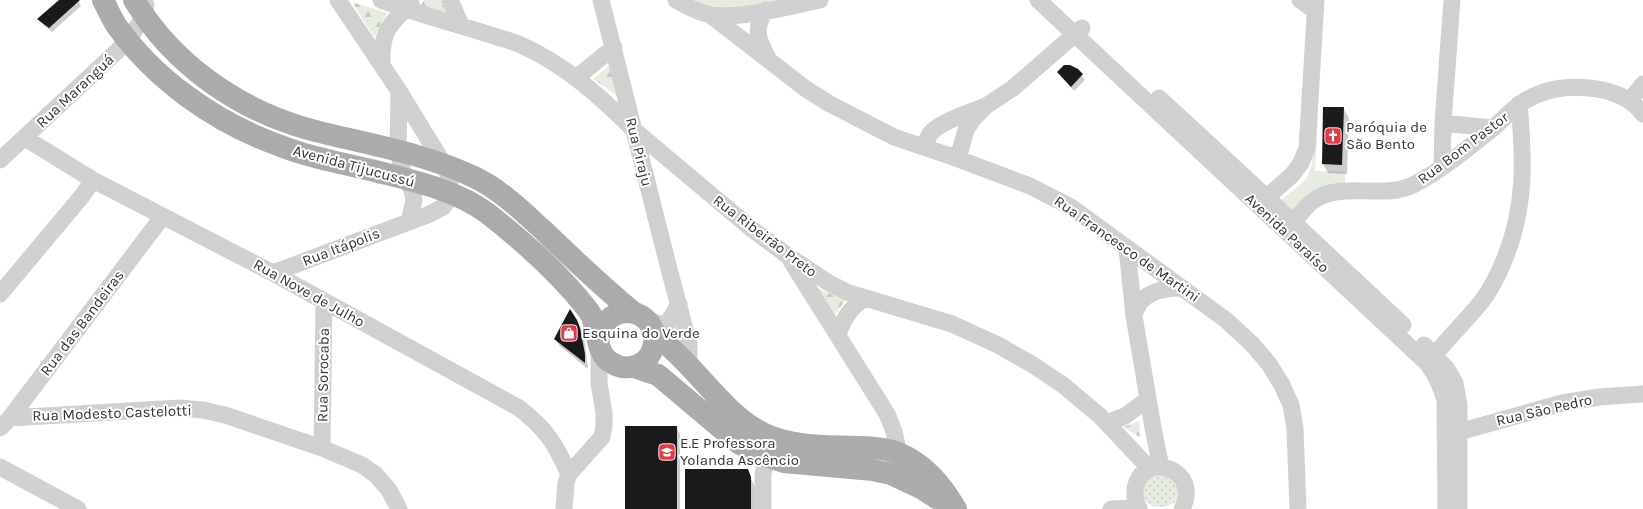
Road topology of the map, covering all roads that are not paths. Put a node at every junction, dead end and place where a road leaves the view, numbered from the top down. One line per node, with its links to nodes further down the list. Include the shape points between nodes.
1 (103, 0): 19 (main road, Avenida Tijucussú)
2 (338, 0): 22 (street)
3 (381, 0): 13 (street, Rua Ribeirão Preto)
4 (450, 0): 17 (street)
5 (601, 0): 20 (street, Rua Piraju)
6 (676, 0): 16 (street)
7 (820, 0): 15 (street)
8 (1038, 0): 18 (street, Avenida Paraíso)
9 (1053, 0): 18 (street, Avenida Paraíso)
10 (1300, 0): 14 (street)
11 (1452, 0): 30 (street)
12 (142, 5): 19 (street, Rua Maranguá); 35 (main road, Avenida Tijucussú, via 172,50 226,93 256,109 308,128)
13 (410, 5): 17 (street, Rua Ribeirão Preto); 22 (street, via 392,22 386,32)
14 (1316, 6): 43 (street, via 1307,148 1302,163)
15 (766, 10): 16 (street, via 732,16); 21 (street, Rua Francesco de Martini, via 759,22 758,31 760,44)
16 (709, 14): 21 (street, Rua Francesco de Martini)
17 (461, 25): 23 (street, Rua Ribeirão Preto, via 522,45)
18 (1079, 31): 28 (street, via 1013,88); 43 (street, Avenida Paraíso)
19 (128, 41): 33 (street, Rua Maranguá); 40 (main road, Avenida Tijucussú, via 178,90 218,117 247,132 278,146)
20 (614, 47): 23 (street); 32 (street, Rua Piraju)
21 (770, 61): 34 (street, Rua Francesco de Martini, via 830,104 894,137)
22 (382, 65): 25 (street)
23 (576, 78): 32 (street, Rua Ribeirão Preto)
24 (1643, 84): 26 (street)
25 (399, 91): 35 (street); 38 (street)
26 (1630, 100): 27 (street, Rua Bom Pastor, via 1613,92 1572,87 1546,91); 29 (street, Rua Bom Pastor)
27 (1519, 104): 31 (street, Rua Bom Pastor); 59 (street, via 1523,165 1522,196 1508,250 1497,277 1482,300)
28 (986, 106): 34 (street, via 935,128 928,137); 36 (street, via 973,119 966,130 960,151)
29 (1643, 114)
30 (1443, 123): 31 (street); 39 (street)
31 (1492, 128): 39 (street, Rua Bom Pastor)
32 (634, 130): 48 (street, Rua Ribeirão Preto, via 753,230); 54 (street, Rua Piraju)
33 (24, 138): 37 (street, Rua Maranguá); 41 (street, Rua Nove de Julho)
34 (929, 149): 36 (street, Rua Francesco de Martini)
35 (398, 150): 38 (main road, Avenida Tijucussú); 40 (street)
36 (953, 157): 47 (street, Rua Francesco de Martini, via 1050,195 1071,207)
37 (0, 160)
38 (443, 163): 42 (street); 56 (main road, Avenida Tijucussú, via 475,178 502,195)
39 (1442, 167): 46 (street, Rua Bom Pastor, via 1412,186 1394,190 1326,194 1300,213)
40 (406, 179): 42 (main road, Avenida Tijucussú); 45 (street, via 414,200)
41 (93, 180): 44 (street, Rua Nove de Julho); 51 (street)
42 (451, 193): 45 (street, Rua Itápolis, via 443,207); 58 (main road, Avenida Tijucussú, via 485,212 532,251 589,311)
43 (1263, 201): 46 (street, Avenida Paraíso)
44 (163, 216): 49 (street, Rua Nove de Julho); 65 (street, Rua das Bandeiras)
45 (409, 222): 49 (street, Rua Itápolis)
46 (1290, 228): 59 (street, Avenida Paraíso)
47 (1127, 248): 50 (street, Rua Francesco de Martini); 55 (street)
48 (788, 256): 52 (street, Rua Ribeirão Preto, via 840,289); 57 (street)
49 (273, 273): 53 (street, Rua Nove de Julho)
50 (1181, 288): 55 (street, via 1166,288 1151,294 1136,307); 83 (street, Rua Francesco de Martini, via 1226,320 1269,364 1282,385 1291,405 1295,428)
51 (0, 294)
52 (865, 298): 57 (street, via 848,313); 66 (street, Rua Ribeirão Preto, via 952,324 998,344 1063,386)
53 (324, 301): 68 (street, Rua Sorocaba); 73 (street, Rua Nove de Julho, via 519,408 536,421 550,438)
54 (679, 304): 56 (street, via 667,324); 60 (street, Rua Piraju, via 689,344)
55 (1134, 316): 64 (street)
56 (644, 321): 58 (main road, via 620,313 608,319 602,326); 60 (main road, Avenida Tijucussú); 61 (main road, via 654,341 651,353 644,361)
57 (838, 335): 70 (street, via 887,414 894,431)
58 (599, 342): 61 (main road, Avenida Tijucussú, via 601,351 608,361); 63 (street, via 598,372)
59 (1431, 359): 67 (street, Avenida Paraíso, via 1442,388)
60 (689, 366): 69 (main road, Avenida Tijucussú, via 736,415 752,427)
61 (627, 367): 63 (street, via 611,374 605,381); 69 (main road, Avenida Tijucussú, via 658,375 740,444)
62 (1643, 394): 67 (street, Rua São Pedro, via 1562,403)
63 (602, 396): 73 (street, via 602,437)
64 (1148, 399): 66 (street, via 1126,416); 72 (street)
65 (5, 423): 68 (street, Rua Modesto Castelotti, via 179,408 226,415)
66 (1107, 423): 72 (street, Rua Ribeirão Preto)
67 (1452, 432): 84 (street, Avenida Paraíso); 85 (street, Avenida Paraíso)
68 (322, 448): 76 (street, Rua Modesto Castelotti, via 362,465 376,475 389,490)
69 (769, 448): 70 (main road, Avenida Tijucussú, via 810,445 878,449); 74 (main road, Avenida Tijucussú, via 803,464); 78 (street, via 763,474)
70 (898, 453): 74 (street); 79 (main road, Avenida Tijucussú, via 932,476 945,489)
71 (0, 468): 75 (street)
72 (1156, 468): 81 (street, via 1142,474 1137,481 1134,490); 82 (street, via 1171,469 1179,474 1187,491)
73 (569, 474): 77 (street)
74 (891, 474): 79 (main road, Avenida Tijucussú, via 921,488)
75 (78, 509)
76 (399, 509)
77 (564, 509)
78 (763, 509)
79 (955, 509)
80 (1111, 509): 81 (street)
81 (1139, 509)
82 (1182, 509)
83 (1298, 509)
84 (1446, 509)
85 (1459, 509)

